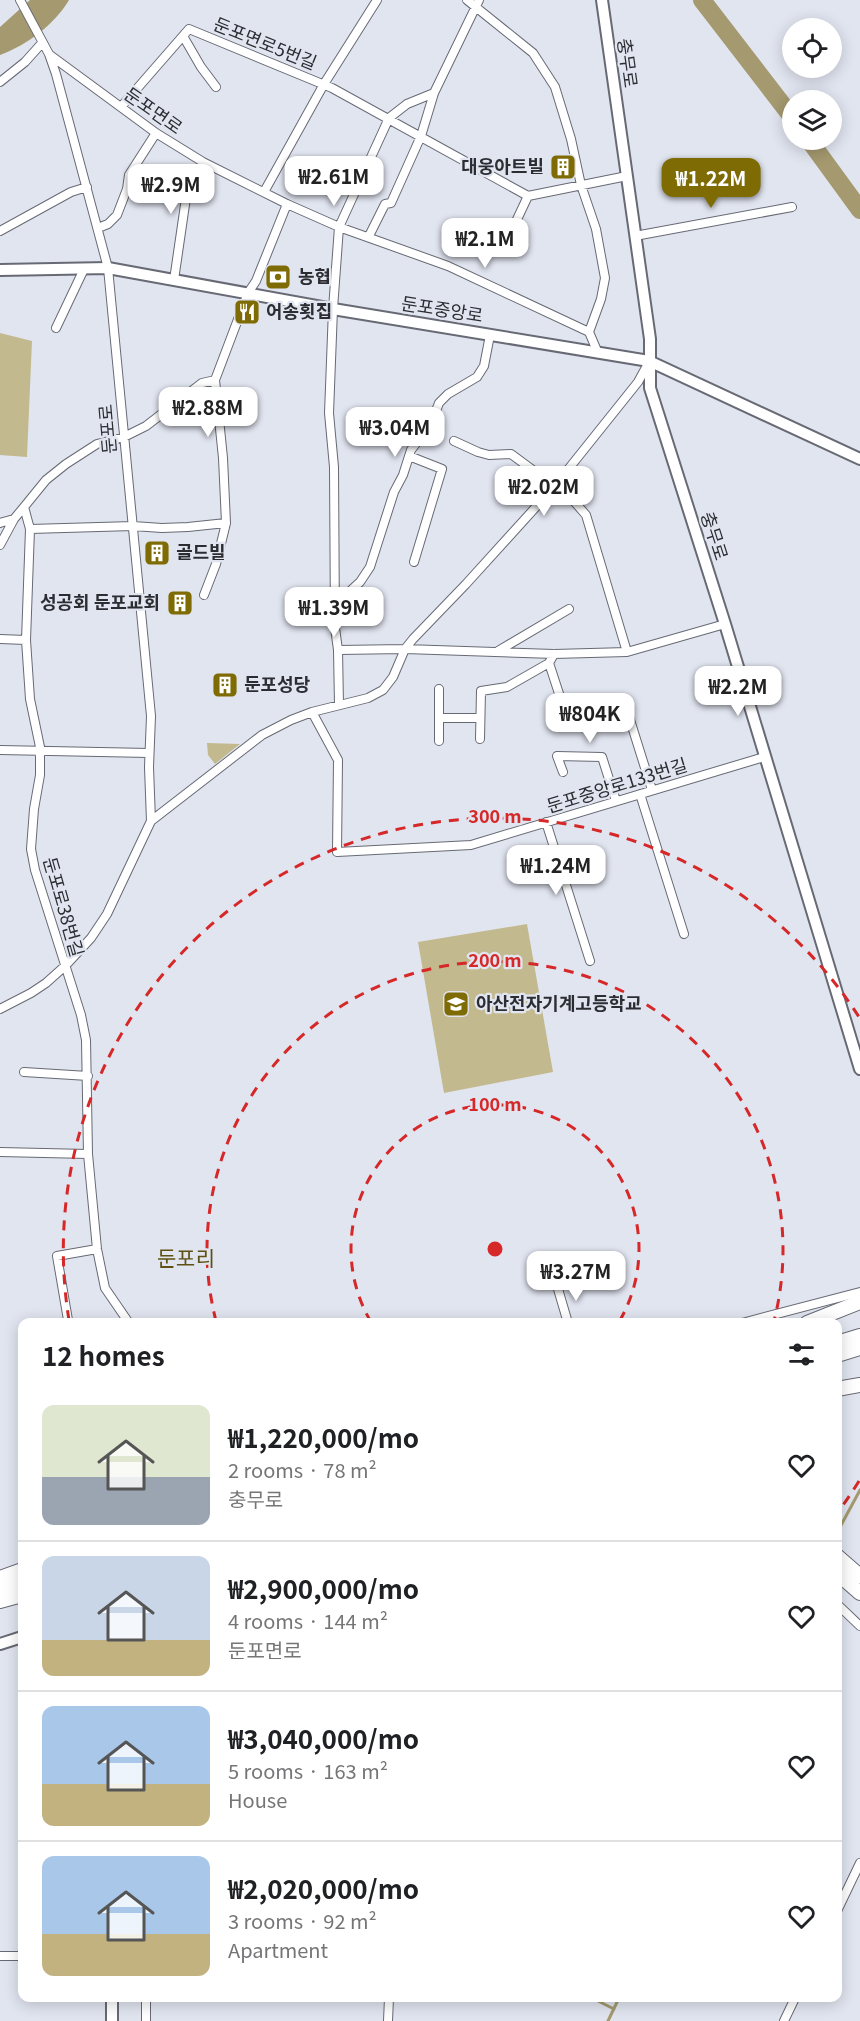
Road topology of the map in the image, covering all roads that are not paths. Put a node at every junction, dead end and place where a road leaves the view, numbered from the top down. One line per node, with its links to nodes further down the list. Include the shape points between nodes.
1 (20, 0): 7 (street, 둔포로)
2 (377, 0): 10 (street)
3 (467, 0): 5 (street)
4 (602, 0): 18 (street, 충무로)
5 (478, 3): 12 (street); 19 (street, via 533,53 555,87)
6 (183, 36): 10 (street, 둔포면로5번길, via 189,29); 11 (street); 13 (street, 둔포면로5번길)
7 (41, 41): 8 (street, 둔포로); 9 (street, via 18,68)
8 (49, 54): 13 (street, 둔포면로); 20 (street, 둔포로)
9 (0, 81)
10 (324, 84): 14 (street, 둔포면로5번길); 21 (street)
11 (216, 87)
12 (434, 93): 14 (street, via 406,104); 16 (street)
13 (121, 107): 15 (street, 둔포면로)
14 (389, 118): 16 (street, 둔포면로5번길); 25 (street)
15 (156, 133): 17 (street, 둔포면로); 26 (street, via 129,175 117,215)
16 (421, 136): 22 (street, 둔포면로5번길); 29 (street, via 391,203 385,204)
17 (203, 162): 21 (street, 둔포면로); 34 (street, via 188,191)
18 (627, 176): 19 (street); 30 (street, 충무로)
19 (581, 185): 22 (street); 38 (street, via 596,229 605,278)
20 (87, 188): 26 (street, 둔포로); 28 (street, via 71,192)
21 (264, 192): 23 (street, 둔포면로)
22 (528, 196): 27 (street)
23 (287, 204): 25 (street, 둔포면로); 35 (street)
24 (792, 207): 30 (street)
25 (339, 227): 29 (street, 둔포면로); 36 (street)
26 (98, 228): 31 (street, 둔포로)
27 (512, 230)
28 (0, 231)
29 (369, 236): 38 (street, 둔포면로, via 448,266)
30 (635, 236): 41 (street, 충무로, via 650,339)
31 (108, 268): 32 (street, 둔포중앙로); 34 (street, 둔포중앙로); 43 (street, 둔포로)
32 (84, 269): 33 (street, 둔포중앙로); 37 (street)
33 (0, 270)
34 (174, 280): 35 (street, 둔포중앙로)
35 (248, 293): 36 (street, 둔포중앙로); 42 (street)
36 (333, 309): 39 (street, 둔포중앙로); 57 (street, via 329,413 334,467)
37 (56, 328)
38 (589, 332): 40 (street)
39 (490, 335): 40 (street, 둔포중앙로); 45 (street, via 484,366 477,377 439,403 431,424)
40 (598, 352): 41 (street, 둔포중앙로)
41 (649, 361): 46 (street, 둔포중앙로); 47 (street, 둔포로, via 638,382); 59 (street, 충무로, via 650,388)
42 (215, 380): 43 (street, via 202,382 146,426); 51 (street)
43 (124, 437): 48 (street, via 98,444 66,464 46,480); 52 (street, 둔포로)
44 (454, 441): 47 (street, via 489,455 511,454)
45 (409, 456): 55 (street, via 442,469); 57 (street, via 370,567)
46 (860, 459)
47 (554, 487): 62 (street, 둔포로); 65 (street, via 586,515)
48 (24, 507): 49 (street); 53 (street, 둔포로38번길)
49 (14, 519): 50 (street); 54 (street)
50 (0, 523)
51 (226, 523): 52 (street); 56 (street)
52 (133, 526): 53 (street); 79 (street, 둔포로, via 151,716)
53 (30, 529): 61 (street, 둔포로38번길)
54 (0, 545)
55 (414, 562)
56 (204, 595)
57 (335, 605): 63 (street)
58 (569, 609): 64 (street)
59 (725, 624): 65 (street); 80 (street, 충무로)
60 (0, 639): 61 (street)
61 (26, 640): 78 (street, 둔포로38번길, via 30,699)
62 (405, 649): 63 (street); 64 (street); 70 (street, 둔포로, via 383,690)
63 (338, 650): 70 (street)
64 (497, 652): 66 (street)
65 (627, 652): 66 (street)
66 (554, 654): 67 (street)
67 (549, 663): 72 (street); 73 (street, via 507,687 481,691)
68 (439, 689): 74 (street)
69 (625, 704): 82 (street)
70 (339, 705): 71 (street, 둔포로)
71 (312, 712): 85 (street, 둔포로, via 262,735); 86 (street, 둔포중앙로133번길, via 338,760 337,852 471,845)
72 (565, 712)
73 (480, 717): 74 (street); 75 (street)
74 (439, 718): 76 (street)
75 (480, 740)
76 (439, 741)
77 (0, 750): 78 (street)
78 (40, 751): 79 (street); 89 (street, 둔포로38번길, via 30,849)
79 (149, 753): 85 (street, 둔포로)
80 (764, 757): 82 (street, 둔포중앙로133번길); 91 (street, 충무로)
81 (562, 772): 84 (street, via 557,756 602,757)
82 (652, 790): 83 (street, 둔포중앙로133번길)
83 (640, 794): 84 (street, 둔포중앙로133번길); 87 (street)
84 (616, 801): 86 (street, 둔포중앙로133번길)
85 (151, 821): 89 (street, 둔포로, via 107,914)
86 (546, 822): 88 (street)
87 (684, 934)
88 (590, 961)
89 (65, 966): 90 (street, 둔포로, via 31,993); 93 (street, 둔포로38번길, via 81,1015)
90 (0, 1009)
91 (860, 1069)
92 (24, 1072): 93 (street)
93 (88, 1076): 95 (street, 둔포로38번길)
94 (0, 1152): 95 (street)
95 (88, 1154): 96 (street, 둔포로38번길)
96 (97, 1249): 100 (street, via 57,1256); 101 (street, 둔포로38번길, via 105,1288)
97 (558, 1289): 102 (street)
98 (860, 1292): 103 (street)
99 (860, 1302): 104 (highway)
100 (68, 1318)
101 (126, 1318)
102 (567, 1318)
103 (761, 1318)
104 (820, 1318)
105 (860, 1336): 106 (highway)
106 (842, 1341)
107 (860, 1348): 108 (highway)
108 (842, 1353)
109 (860, 1385): 110 (highway)
110 (842, 1388)
111 (842, 1560): 113 (highway)
112 (18, 1571): 115 (highway)
113 (860, 1576)
114 (842, 1577): 118 (highway)
115 (0, 1578)
116 (18, 1582): 117 (highway)
117 (0, 1588)
118 (860, 1593)
119 (18, 1596): 120 (highway)
120 (0, 1601)
121 (842, 1609): 122 (street)
122 (860, 1626)
123 (18, 1638): 124 (street)
124 (0, 1644)
125 (860, 1863): 126 (street)
126 (842, 1901)
127 (0, 1956): 128 (street)
128 (18, 1956)
129 (112, 2002): 133 (street)
130 (146, 2002): 134 (street)
131 (389, 2002): 135 (street)
132 (793, 2002): 136 (street)
133 (112, 2021)
134 (146, 2021)
135 (388, 2021)
136 (784, 2021)

